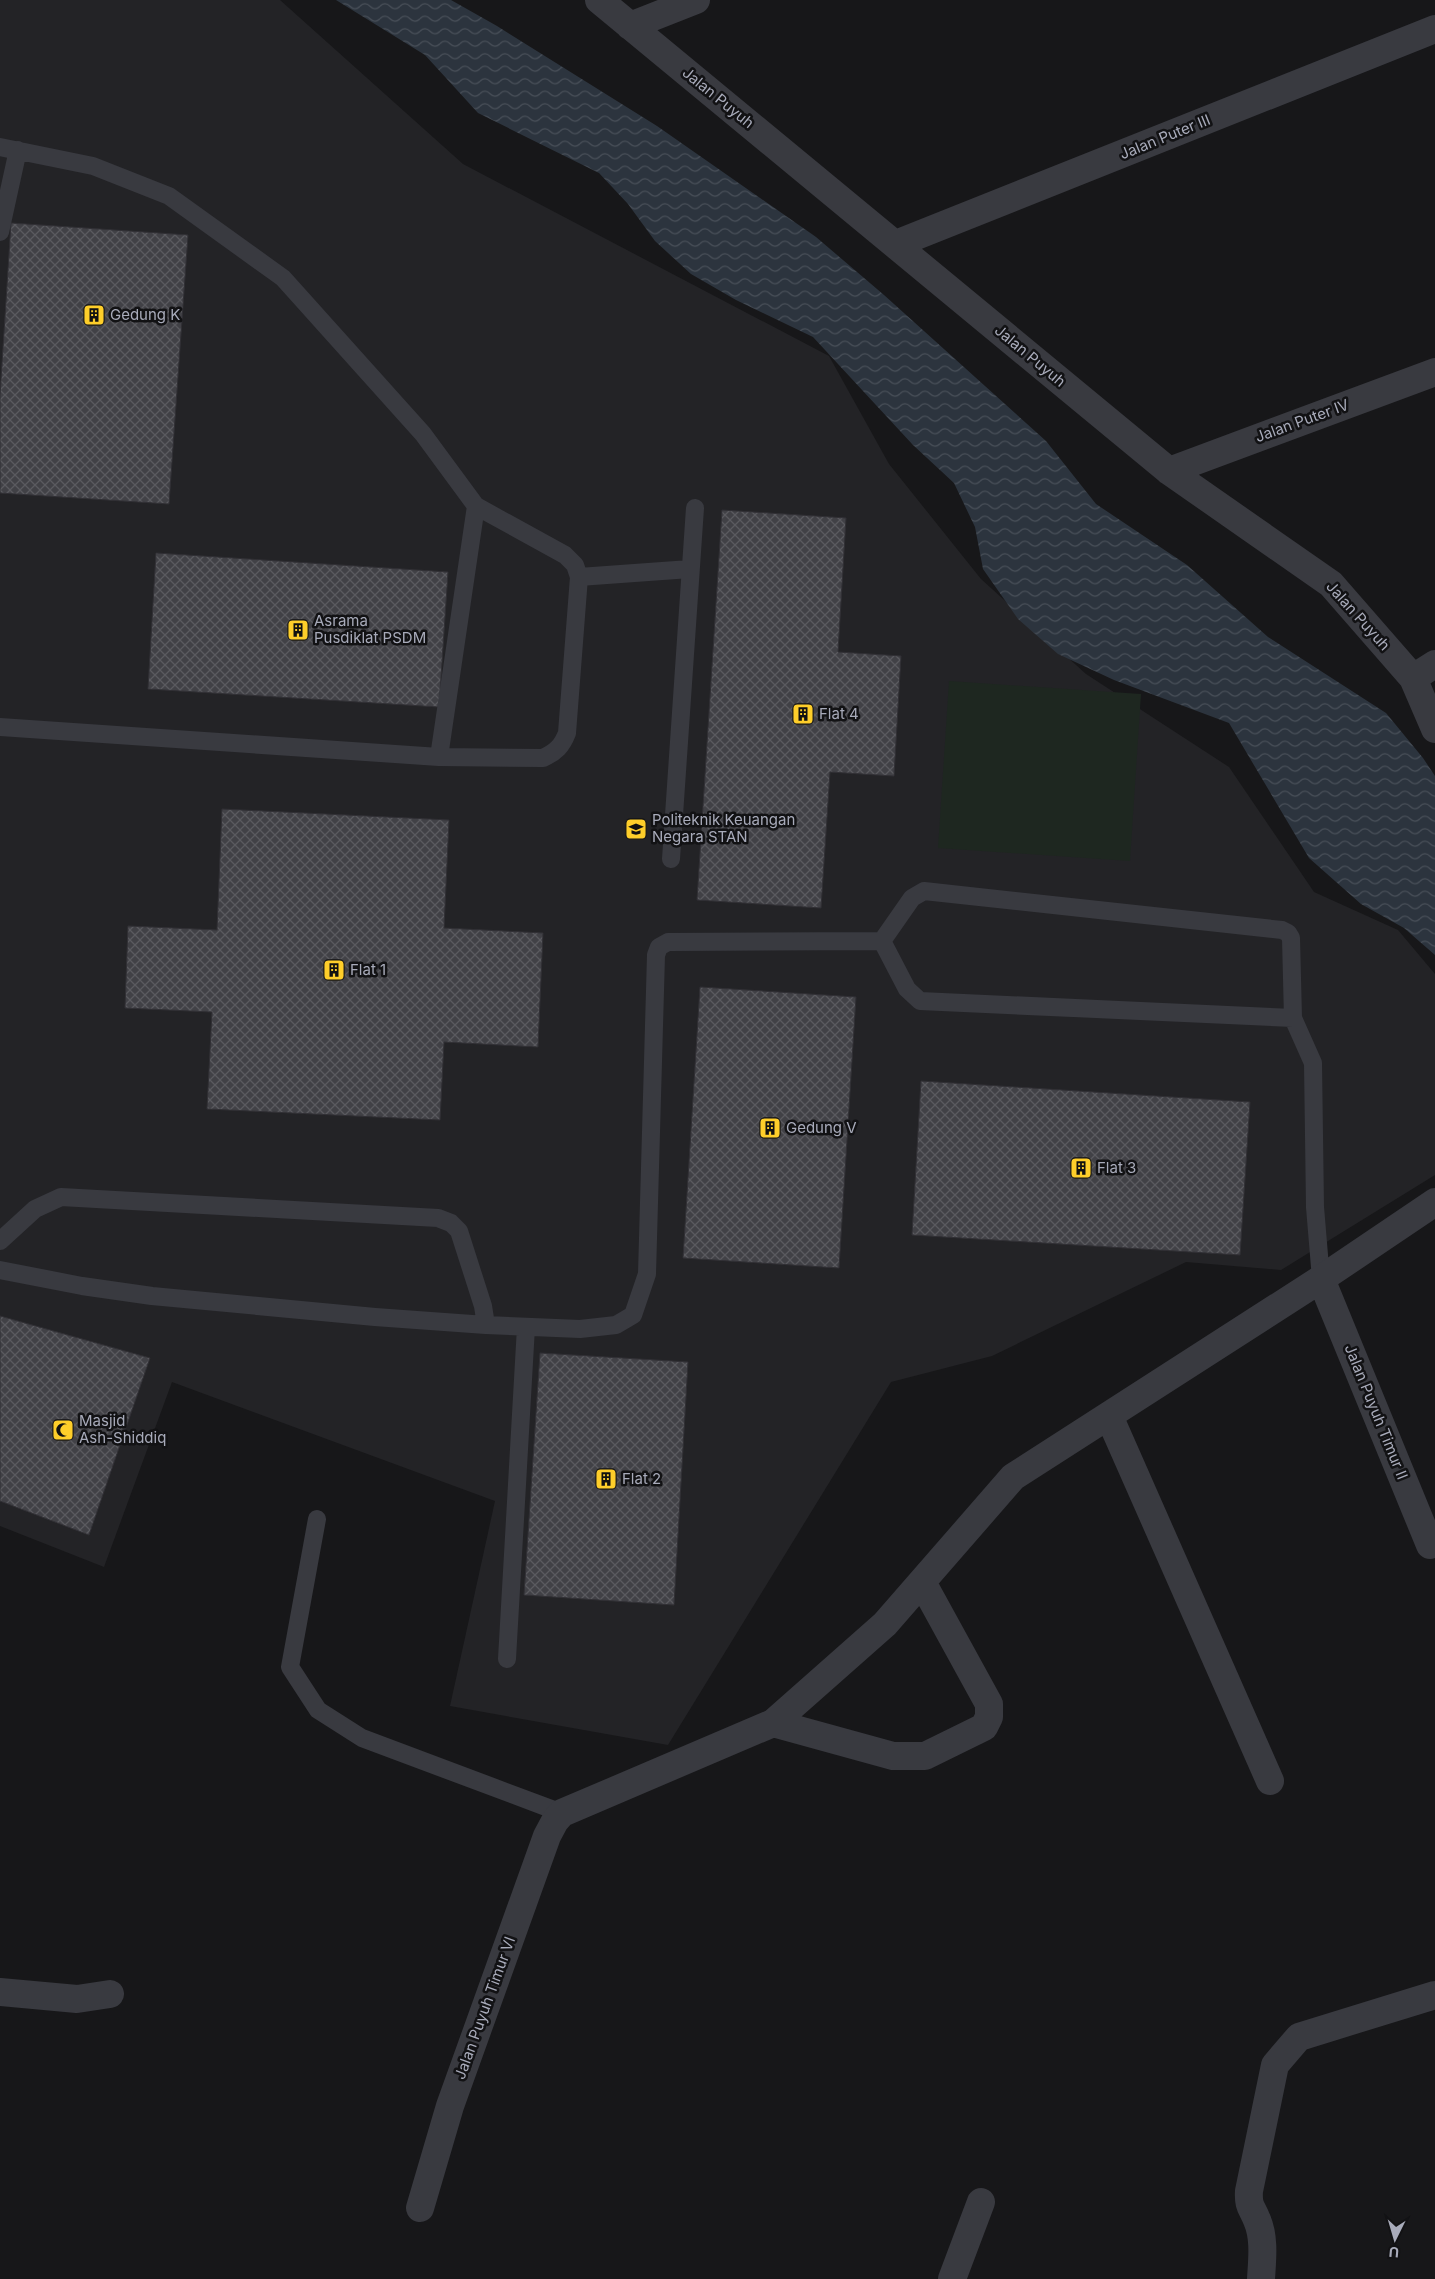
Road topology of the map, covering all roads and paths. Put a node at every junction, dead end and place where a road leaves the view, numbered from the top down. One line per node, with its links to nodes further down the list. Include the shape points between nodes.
1 (600, 0): 3 (street, Jalan Puyuh)
2 (696, 0): 3 (street)
3 (630, 26): 8 (street, Jalan Puyuh)
4 (1435, 29): 8 (street, Jalan Puter III)
5 (0, 147): 6 (lane)
6 (18, 150): 7 (lane); 11 (lane, via 93,166 169,196 283,278 423,434)
7 (0, 232)
8 (896, 244): 10 (street, Jalan Puyuh)
9 (1435, 372): 10 (street, Jalan Puter IV)
10 (1169, 471): 15 (street, Jalan Puyuh, via 1331,584)
11 (476, 506): 14 (lane, via 565,555 575,565); 18 (lane)
12 (695, 508): 13 (lane)
13 (690, 569): 14 (lane); 19 (lane)
14 (579, 576): 18 (lane, via 567,733 562,745 543,758)
15 (1424, 671): 17 (street, Jalan Puyuh)
16 (0, 727): 18 (lane)
17 (1435, 729)
18 (438, 757)
19 (671, 859)
20 (882, 941): 21 (lane, via 907,989 920,1001); 21 (lane, via 912,898 924,891 1282,930 1291,938); 27 (lane, via 668,942 659,947 656,955 648,1274 633,1315 616,1325 595,1328)
21 (1293, 1018): 25 (lane, via 1313,1063)
22 (1435, 1202): 25 (street)
23 (0, 1241): 26 (lane, via 35,1208 61,1197 438,1218 451,1223 459,1231)
24 (0, 1270): 26 (lane, via 152,1296)
25 (1321, 1279): 28 (street); 30 (street, Jalan Puyuh Timur II)
26 (486, 1325): 27 (lane)
27 (526, 1327): 32 (lane)
28 (1109, 1416): 31 (street, via 1013,1477); 34 (street)
29 (318, 1520): 35 (lane, via 290,1667 318,1710 362,1738)
30 (1430, 1545)
31 (922, 1582): 33 (street, via 885,1624); 33 (street, via 989,1704 989,1717 984,1726 925,1756 893,1756)
32 (507, 1659)
33 (773, 1723): 35 (street)
34 (1270, 1781)
35 (562, 1813): 40 (street, Jalan Puyuh Timur VI, via 548,1836 450,2106)
36 (0, 1992): 37 (street, via 77,1999)
37 (110, 1994)
38 (1435, 1995): 42 (street, via 1299,2038 1276,2065 1248,2202 1258,2220 1262,2249)
39 (981, 2202): 41 (street)
40 (420, 2208)
41 (952, 2279)
42 (1261, 2279)

